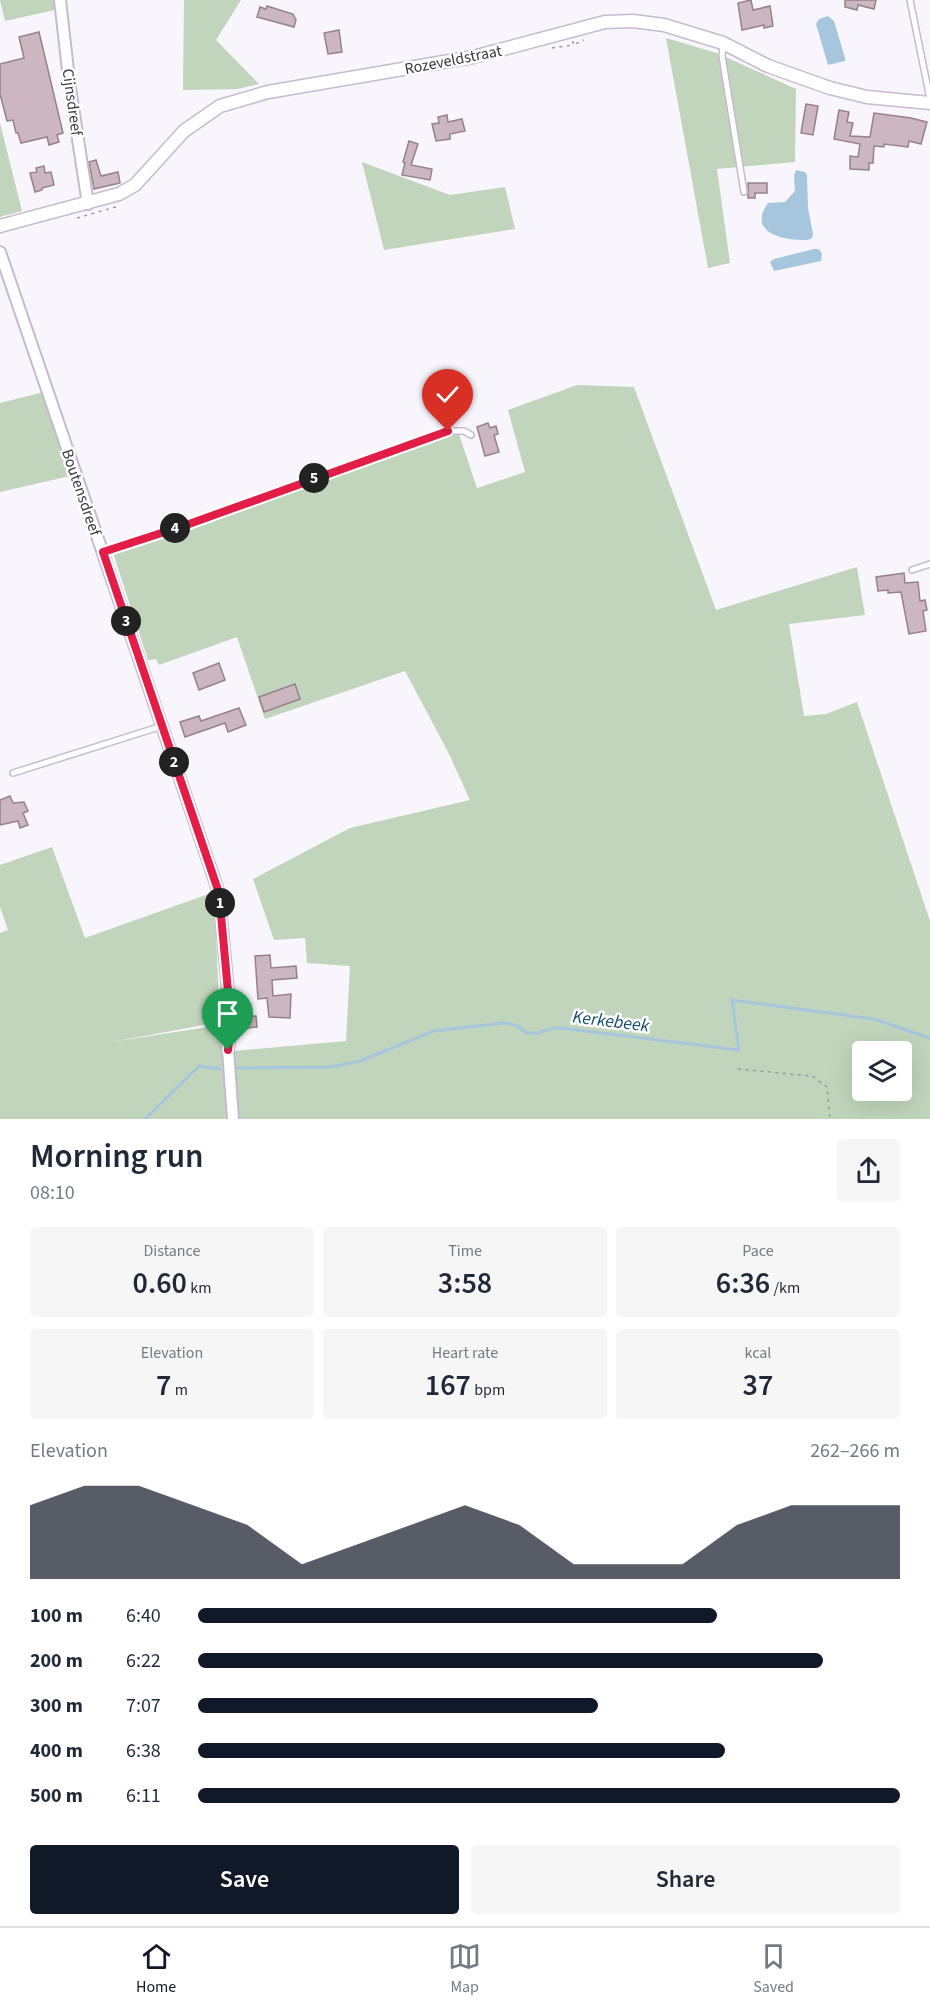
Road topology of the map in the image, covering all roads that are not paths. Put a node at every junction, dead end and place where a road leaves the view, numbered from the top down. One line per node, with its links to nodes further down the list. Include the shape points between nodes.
1 (60, 0): 7 (street, Cijnsdreef)
2 (910, 0): 4 (lane)
3 (723, 43): 5 (street, Rozeveldstraat, via 768,66 830,88); 6 (lane); 7 (street, Rozeveldstraat, via 664,25 605,22 473,57 252,96 220,106 196,121 135,185)
4 (930, 99)
5 (930, 104)
6 (744, 192)
7 (89, 209): 8 (street, Rozeveldstraat)
8 (0, 226)
9 (0, 252): 11 (street, Boutensdreef)
10 (471, 435): 11 (lane, via 448,431)
11 (103, 552): 14 (street, Boutensdreef)
12 (930, 564): 13 (lane)
13 (912, 570)
14 (162, 726): 15 (lane); 16 (street, Boutensdreef, via 219,893 231,1024 228,1050)
15 (13, 773)
16 (234, 1119)

